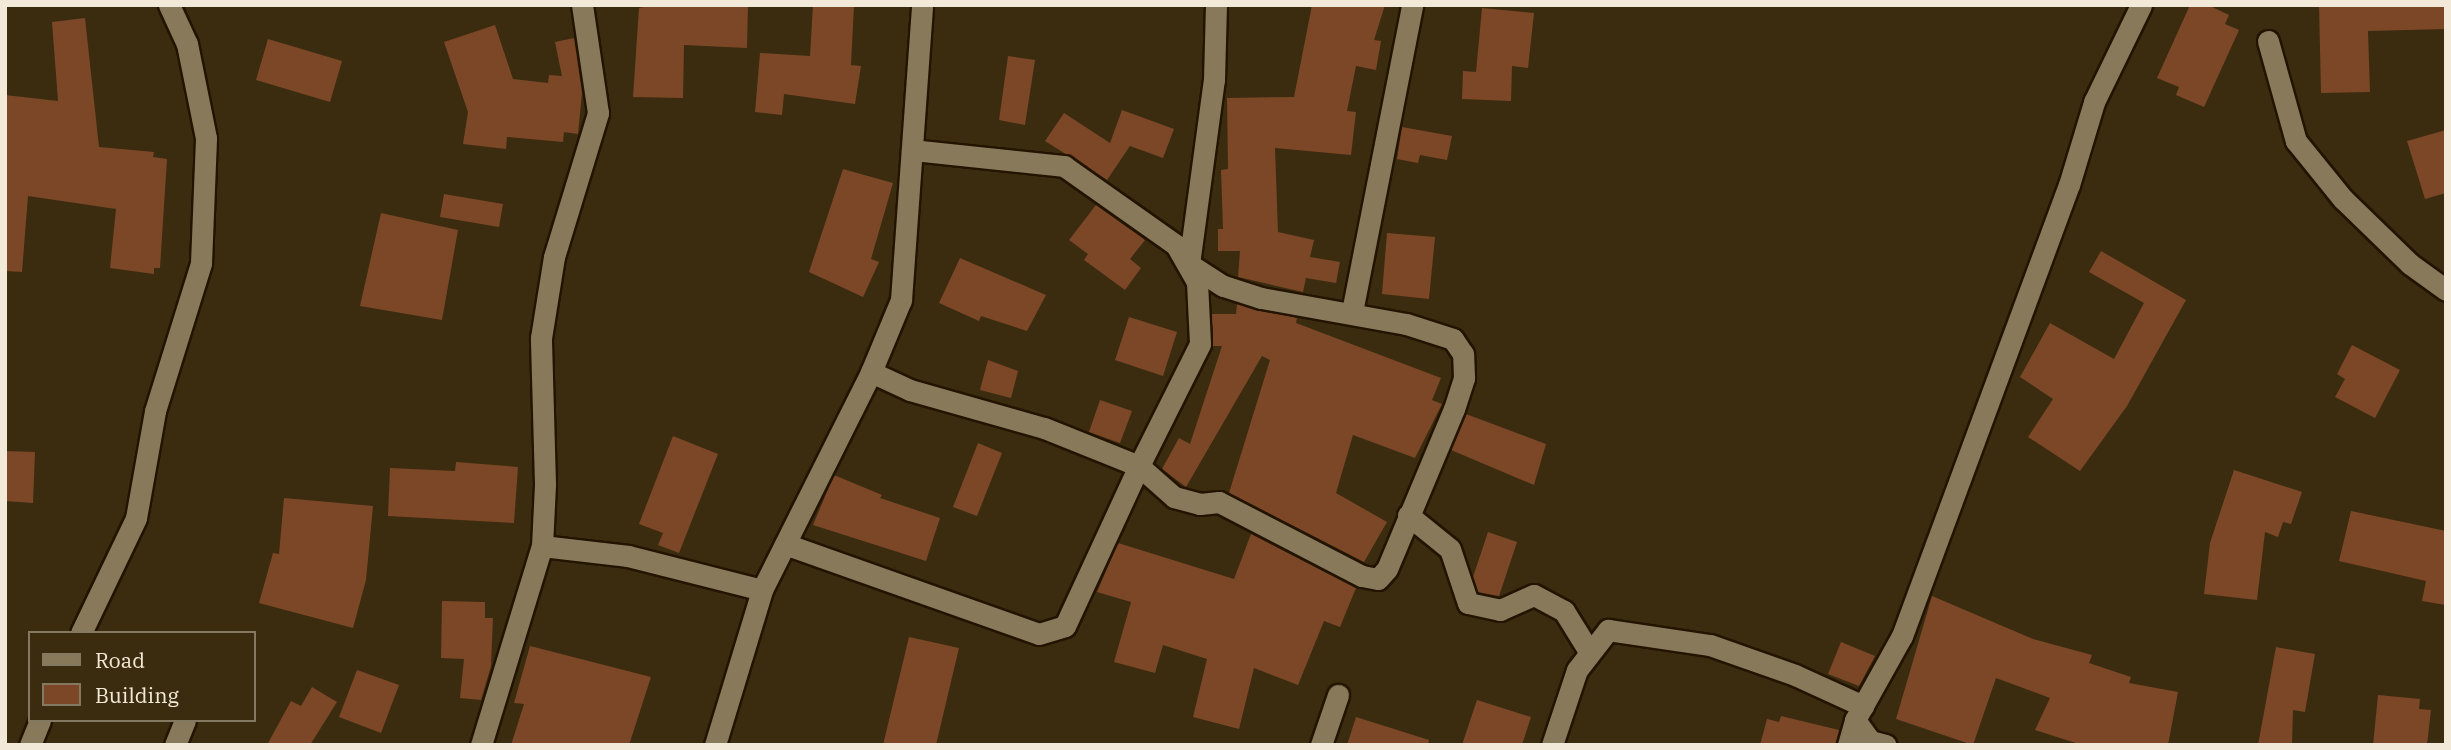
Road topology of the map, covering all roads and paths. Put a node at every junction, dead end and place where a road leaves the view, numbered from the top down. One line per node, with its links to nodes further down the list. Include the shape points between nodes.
1 (169, 5): 18 (street, via 187,44 206,138 201,264 155,411 136,518)
2 (582, 5): 16 (street, via 598,113 554,257 541,338 545,484)
3 (922, 5): 8 (street)
4 (1216, 5): 9 (street, via 1214,80)
5 (1412, 5): 11 (street)
6 (2141, 5): 21 (street, via 2094,102 2069,186 1902,636)
7 (2268, 41): 10 (street, via 2296,141 2343,199 2410,264)
8 (912, 150): 9 (street, via 1064,166 1176,244); 12 (street, via 901,300)
9 (1189, 264): 11 (street, via 1223,286 1261,298); 13 (street, via 1197,282 1200,344)
10 (2446, 290)
11 (1352, 312): 14 (street, via 1453,340 1463,354 1464,378 1458,398)
12 (871, 372): 13 (street, via 910,390 1044,428); 15 (street)
13 (1139, 466): 14 (street, via 1174,496 1200,503 1219,502 1362,576 1378,579 1388,569); 15 (street, via 1065,626 1039,634)
14 (1408, 515): 19 (street, via 1450,549 1468,603 1500,610 1534,595 1564,611)
15 (785, 544): 17 (street)
16 (541, 546): 17 (street, via 628,556); 26 (street)
17 (762, 590): 27 (street)
18 (82, 631)
19 (1590, 653): 21 (street, via 1608,630 1710,645 1795,675); 29 (street, via 1577,670)
20 (1338, 695): 28 (street)
21 (1859, 713): 30 (street); 31 (street, via 1870,741)
22 (39, 722): 24 (street)
23 (184, 722): 25 (street)
24 (30, 745)
25 (175, 745)
26 (481, 745)
27 (715, 745)
28 (1321, 745)
29 (1552, 745)
30 (1848, 745)
31 (1886, 745)

